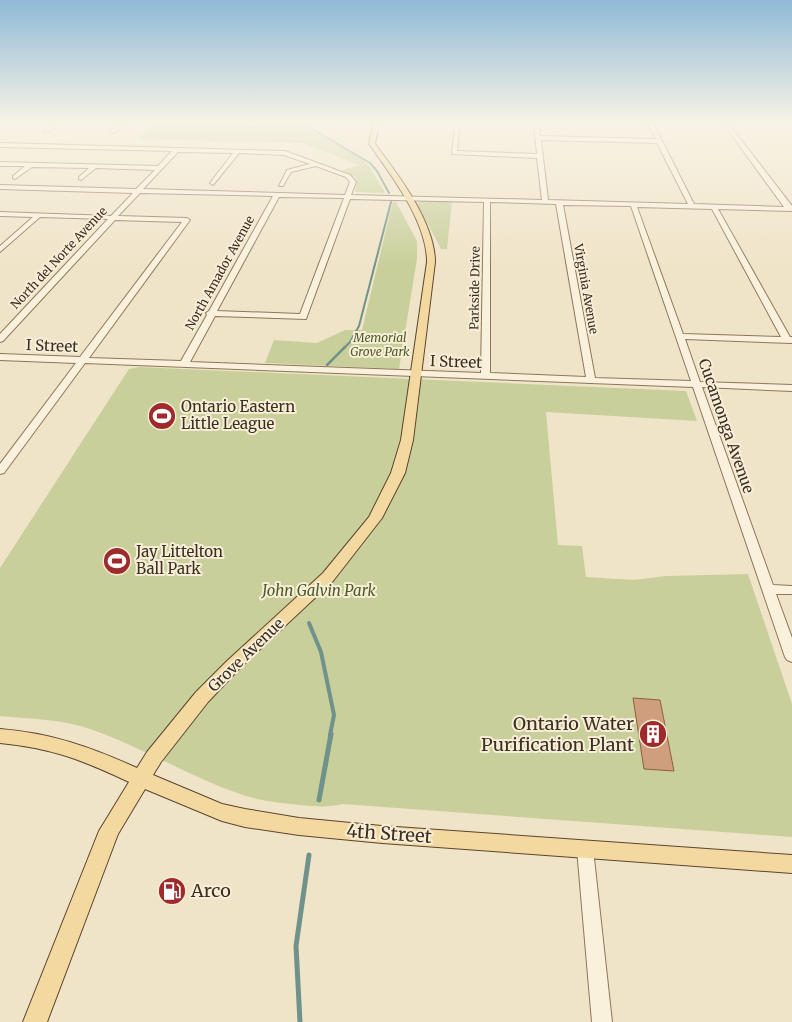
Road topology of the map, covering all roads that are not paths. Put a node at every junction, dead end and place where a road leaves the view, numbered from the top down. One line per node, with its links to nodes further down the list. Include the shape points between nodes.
1 (23, 171): 11 (street)
2 (90, 171): 12 (street)
3 (155, 171): 16 (street, North del Norte Avenue)
4 (223, 171): 13 (street)
5 (290, 171): 14 (street)
6 (334, 171): 18 (street, via 348,176 353,182)
7 (391, 171): 19 (main road, Grove Avenue)
8 (541, 171): 21 (street)
9 (674, 171): 24 (street)
10 (761, 171): 26 (street)
11 (15, 177)
12 (81, 178)
13 (213, 183)
14 (281, 184)
15 (0, 187): 16 (street)
16 (137, 190): 17 (street); 29 (street, North del Norte Avenue)
17 (277, 194): 18 (street); 31 (street, North Amador Avenue)
18 (348, 196): 19 (street); 31 (street, via 303,317)
19 (407, 198): 20 (street); 38 (main road, Grove Avenue, via 424,227 432,262)
20 (487, 200): 21 (street); 39 (street, Parkside Drive)
21 (545, 202): 22 (street)
22 (559, 202): 23 (street); 40 (street, Virginia Avenue)
23 (633, 204): 24 (street); 32 (street, Cucamonga Avenue)
24 (692, 206): 25 (street)
25 (714, 207): 26 (street); 34 (street)
26 (792, 209)
27 (0, 214): 28 (street)
28 (39, 215): 29 (street); 30 (street)
29 (112, 218): 33 (street, North del Norte Avenue); 36 (street, via 187,220)
30 (0, 250)
31 (210, 313): 37 (street, North Amador Avenue)
32 (679, 336): 34 (street); 41 (street, Cucamonga Avenue)
33 (0, 339)
34 (790, 340)
35 (0, 357): 36 (street, I Street)
36 (83, 361): 37 (street, I Street); 43 (street)
37 (184, 364): 38 (street, I Street)
38 (416, 374): 39 (street, I Street); 48 (main road, Grove Avenue, via 407,440 398,473 375,518 328,577 233,664 202,697)
39 (485, 377): 40 (street, I Street)
40 (591, 380): 41 (street, I Street)
41 (696, 385): 42 (street, I Street); 44 (street, Cucamonga Avenue)
42 (792, 388)
43 (0, 471)
44 (768, 589): 45 (street); 46 (street, Cucamonga Avenue)
45 (792, 590)
46 (792, 657)
47 (0, 736): 48 (main road, 4th Street, via 70,748)
48 (140, 778): 49 (main road, 4th Street, via 216,810 268,822); 51 (main road, Grove Avenue, via 109,831)
49 (585, 849): 50 (main road, 4th Street); 52 (street)
50 (792, 864)
51 (35, 1022)
52 (602, 1022)

